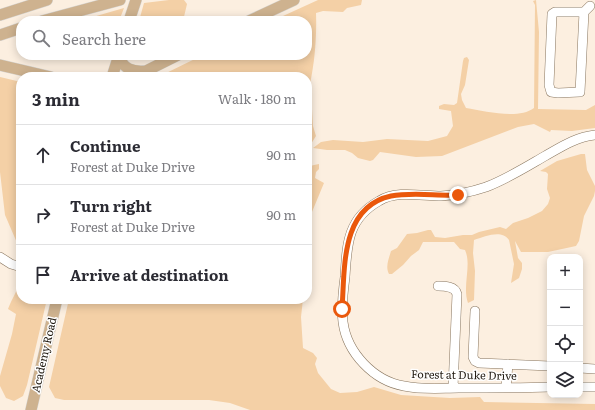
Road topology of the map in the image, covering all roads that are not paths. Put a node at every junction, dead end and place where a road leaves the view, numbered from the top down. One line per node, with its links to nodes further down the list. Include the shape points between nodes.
1 (46, 0): 6 (main road)
2 (120, 0): 7 (main road)
3 (136, 0): 8 (main road)
4 (294, 0): 9 (main road)
5 (589, 7): 5 (street, via 580,92 551,92 549,85 552,14)
6 (0, 15)
7 (61, 16)
8 (131, 16)
9 (260, 16)
10 (16, 30): 11 (main road)
11 (0, 35)
12 (118, 60): 18 (main road)
13 (120, 60): 16 (main road, via 128,69)
14 (168, 60): 16 (main road)
15 (0, 65): 17 (main road)
16 (145, 71)
17 (30, 72)
18 (114, 72)
19 (595, 135): 32 (street, Forest at Duke Drive, via 580,138 512,175 465,194 405,195 386,198 368,207 355,223 347,250 342,309 345,331 354,351 367,367 391,382 420,388)
20 (0, 257): 21 (street)
21 (16, 266)
22 (438, 286): 32 (street, via 453,288 457,294)
23 (56, 304): 34 (main road, Academy Road)
24 (475, 311): 25 (street, via 475,361)
25 (508, 364): 26 (street); 33 (street)
26 (547, 366)
27 (583, 368): 28 (street)
28 (595, 369)
29 (547, 387): 33 (street, Forest at Duke Drive)
30 (583, 387): 31 (street)
31 (595, 387)
32 (453, 388): 33 (street, Forest at Duke Drive)
33 (506, 388)
34 (31, 410)

